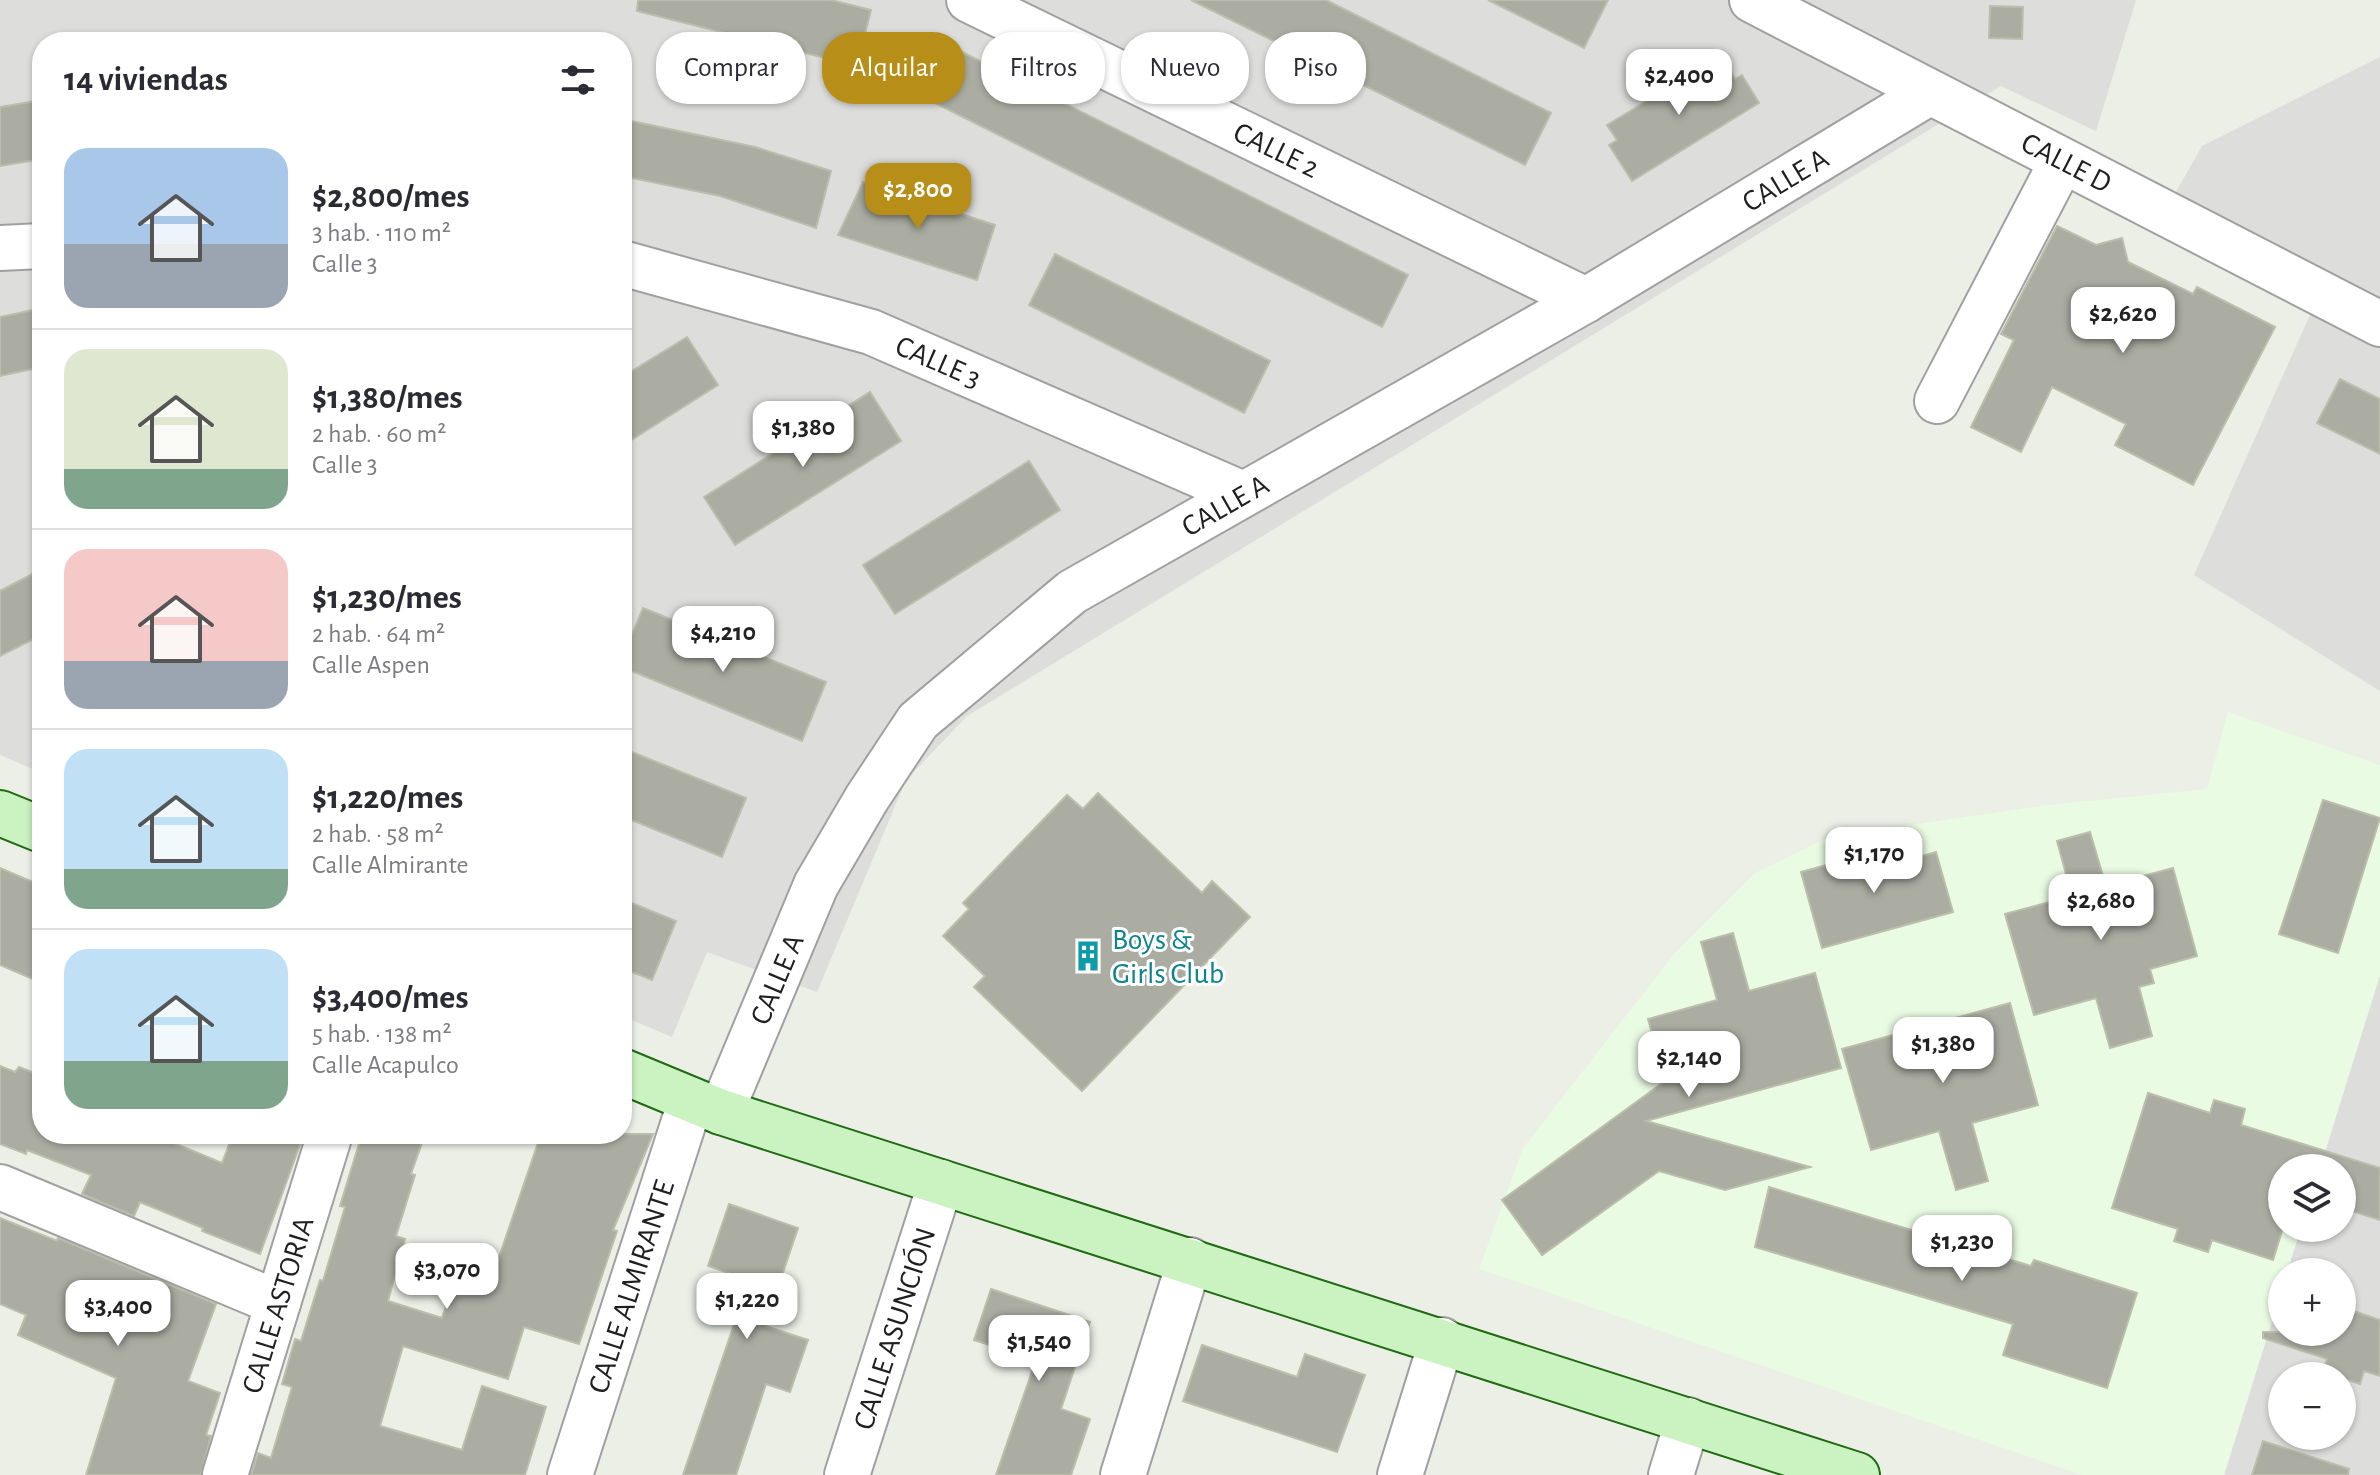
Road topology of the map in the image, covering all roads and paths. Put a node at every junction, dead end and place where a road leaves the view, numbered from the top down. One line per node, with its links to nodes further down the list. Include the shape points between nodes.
1 (969, 0): 8 (street, CALLE 2)
2 (1752, 0): 3 (street, CALLE D)
3 (1929, 93): 4 (street, CALLE D); 8 (street, CALLE A)
4 (2062, 161): 9 (street, CALLE D); 10 (street)
5 (32, 246): 6 (street)
6 (0, 248)
7 (632, 266): 11 (street, CALLE 3, via 871,332)
8 (1586, 300): 11 (street, CALLE A)
9 (2380, 324)
10 (1937, 401)
11 (1243, 494): 15 (street, CALLE A, via 1072,592 918,721 816,885)
12 (0, 813): 13 (street)
13 (32, 826)
14 (632, 1075): 15 (street)
15 (706, 1106): 17 (street); 24 (street, CALLE ALMIRANTE)
16 (327, 1144): 20 (street, CALLE ASTORIA)
17 (941, 1182): 19 (street); 25 (street, CALLE ASUNCIÓN)
18 (0, 1187): 20 (street)
19 (1190, 1260): 21 (street); 26 (street)
20 (278, 1303): 23 (street, CALLE ASTORIA)
21 (1442, 1340): 22 (street); 27 (street)
22 (1688, 1420): 28 (street); 29 (street)
23 (225, 1475)
24 (570, 1475)
25 (847, 1475)
26 (1123, 1475)
27 (1400, 1475)
28 (1671, 1475)
29 (1857, 1475)

